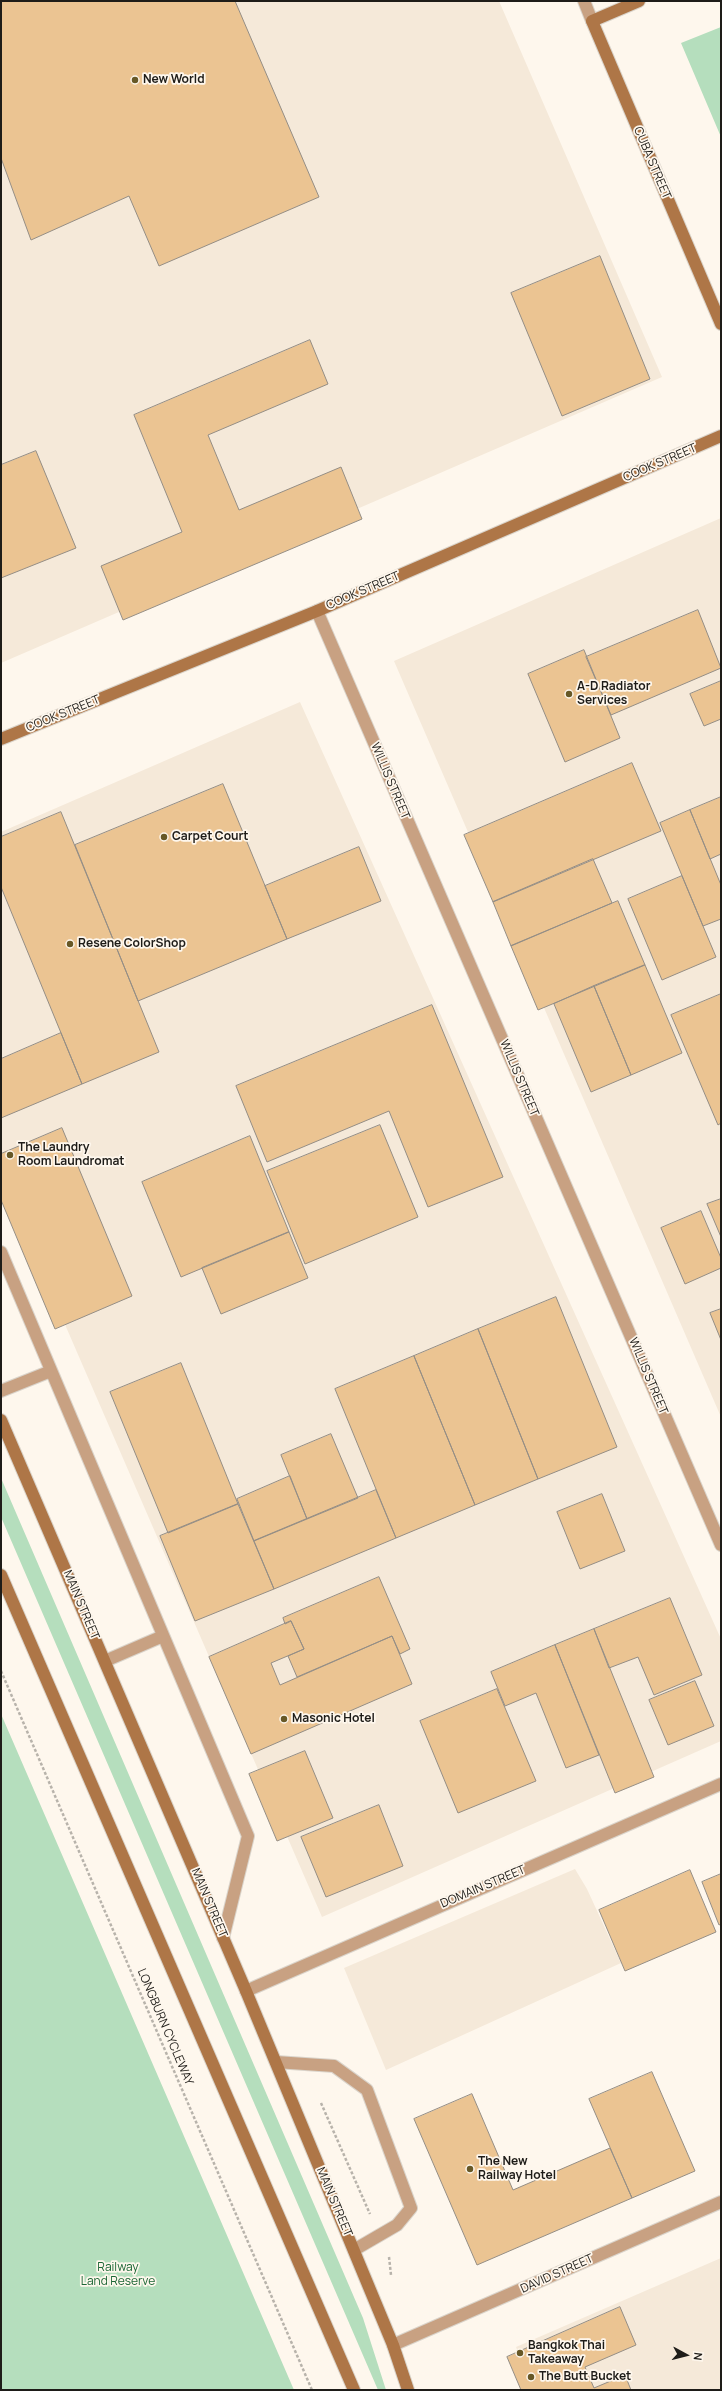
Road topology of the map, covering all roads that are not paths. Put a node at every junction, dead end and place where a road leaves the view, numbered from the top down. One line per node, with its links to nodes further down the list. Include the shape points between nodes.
1 (584, 1): 3 (street, CUBA STREET)
2 (639, 1): 3 (main road)
3 (592, 21): 4 (main road, CUBA STREET)
4 (721, 324)
5 (721, 436): 6 (main road, COOK STREET)
6 (317, 611): 7 (main road, COOK STREET); 12 (street, WILLIS STREET)
7 (1, 739)
8 (1, 1252): 9 (street)
9 (51, 1371): 10 (street); 14 (street)
10 (1, 1391)
11 (1, 1420): 15 (main road, MAIN STREET)
12 (721, 1546)
13 (1, 1575): 23 (main road)
14 (163, 1636): 15 (street); 17 (street, via 248,1836)
15 (105, 1661): 17 (main road, MAIN STREET)
16 (721, 1784): 18 (street, DOMAIN STREET)
17 (223, 1938): 18 (main road, MAIN STREET)
18 (246, 1991): 19 (main road, MAIN STREET)
19 (276, 2062): 21 (main road, MAIN STREET); 21 (street, via 334,2066 367,2090 411,2208 397,2225)
20 (721, 2202): 22 (street, DAVID STREET)
21 (354, 2250): 22 (main road, MAIN STREET)
22 (393, 2345): 24 (main road, MAIN STREET)
23 (354, 2390)
24 (408, 2390)

